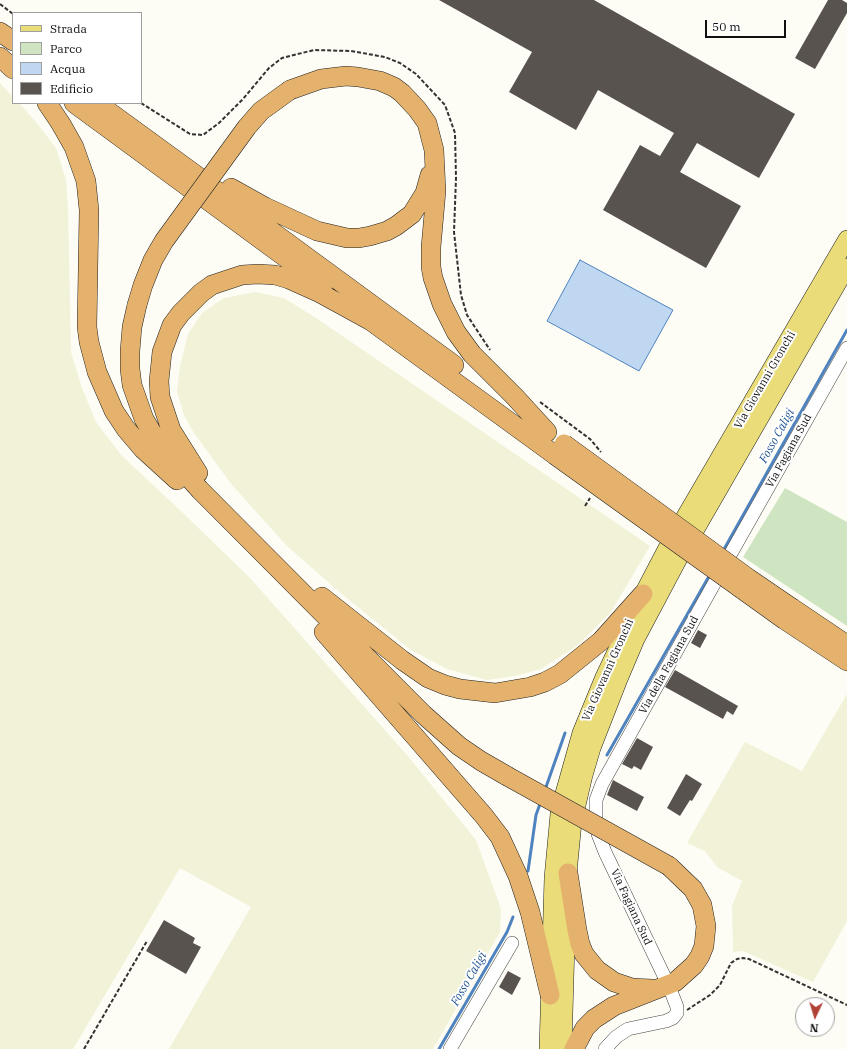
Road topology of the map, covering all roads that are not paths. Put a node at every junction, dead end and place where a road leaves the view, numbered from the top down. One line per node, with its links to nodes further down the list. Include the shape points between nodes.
1 (0, 32): 2 (highway)
2 (12, 41)
3 (0, 49): 5 (highway)
4 (0, 57): 6 (highway)
5 (12, 58)
6 (12, 68)
7 (48, 104): 18 (highway, via 74,147 86,181 89,210 87,327 97,372 106,395 114,411 142,449 200,498)
8 (76, 104): 11 (highway)
9 (98, 104): 11 (highway)
10 (434, 150): 11 (highway, via 425,193 412,214 387,231 359,238 329,234 311,228 265,207); 16 (highway, via 436,191 431,267 442,304 456,332 472,354); 18 (highway, bridge, via 427,124 417,109 402,93 384,83 358,77 332,77 304,84 290,90 261,111 164,241 150,266 142,285 132,333 130,369 134,396 153,435 166,452 200,490)
11 (205, 185): 14 (highway); 16 (highway)
12 (847, 239): 13 (main road, Via Giovanni Gronchi, via 689,525)
13 (847, 267)
14 (370, 321): 17 (highway); 18 (highway, via 289,279 258,274 242,275 212,285 191,302 172,325 162,352 160,366 160,397 165,415 180,446)
15 (847, 348): 19 (street, Via Fagiana Sud)
16 (547, 432): 17 (highway)
17 (559, 450): 23 (highway, bridge)
18 (230, 518): 20 (highway)
19 (730, 555)
20 (268, 558): 22 (highway, via 309,586 415,670 445,685 476,692 514,691 556,676 601,641); 30 (highway, bridge, via 434,724 470,754 669,866 689,884 705,915 704,946 694,965); 31 (highway, via 295,600 495,830 523,889)
21 (715, 582): 26 (street, Via della Fagiana Sud, via 602,784 596,800)
22 (643, 594): 22 (main road, Via Giovanni Gronchi, via 673,553 619,679 584,775 570,801 581,733 610,663)
23 (788, 614): 24 (highway); 25 (highway)
24 (847, 645)
25 (847, 661)
26 (596, 816)
27 (598, 834): 30 (street, Via Fagiana Sud)
28 (568, 873): 30 (highway, via 580,944 590,962 605,976 622,985 640,989); 31 (main road, via 566,818 553,878); 34 (main road)
29 (512, 944): 32 (street)
30 (666, 987): 35 (highway, via 604,1012 585,1028); 36 (street, Via Fagiana Sud, via 677,1004 677,1013 670,1020 633,1027 611,1041)
31 (550, 995): 33 (main road)
32 (450, 1049)
33 (548, 1049)
34 (563, 1049)
35 (574, 1049)
36 (605, 1049)

